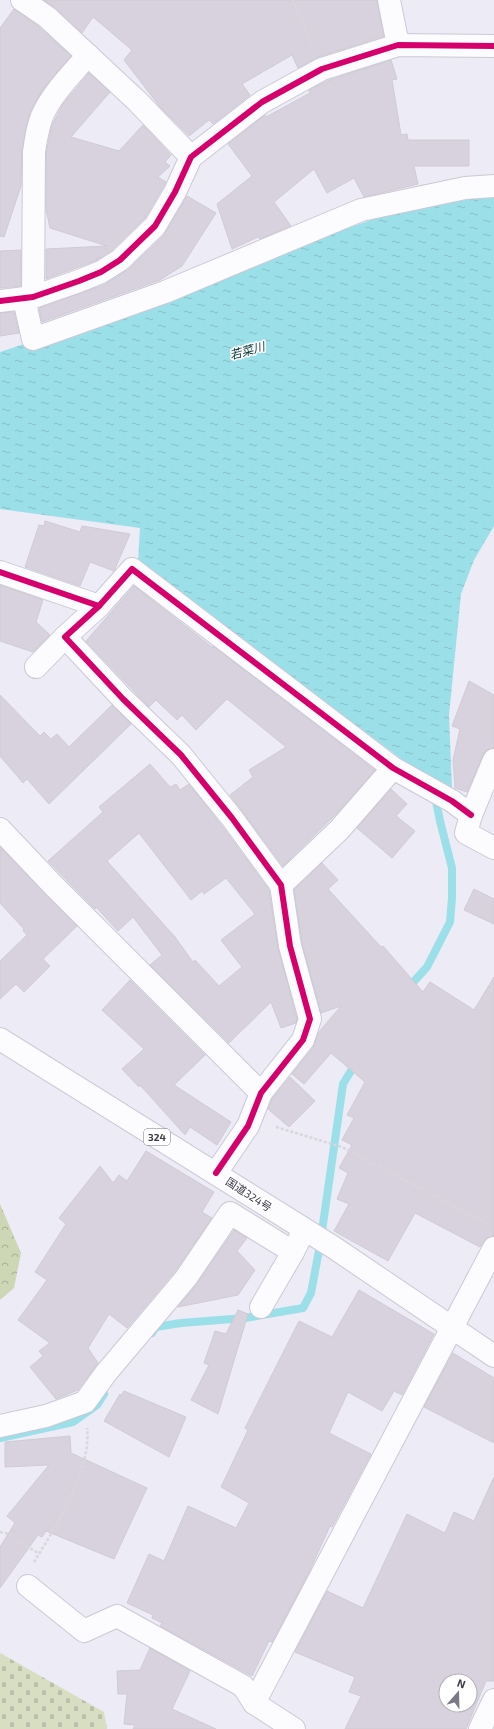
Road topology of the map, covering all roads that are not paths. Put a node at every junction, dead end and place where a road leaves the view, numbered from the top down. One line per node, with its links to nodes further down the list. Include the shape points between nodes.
1 (22, 0): 5 (main road, via 47,17)
2 (389, 0): 3 (main road)
3 (398, 45): 4 (main road); 6 (main road, via 322,69 262,102)
4 (494, 46)
5 (88, 55): 6 (main road); 8 (main road, via 52,98 43,112 37,133)
6 (191, 157): 8 (main road, via 175,192 155,226 120,260 101,272)
7 (494, 186): 8 (main road, via 465,188 361,210 165,292 33,339)
8 (28, 298): 9 (main road)
9 (0, 301)
10 (0, 572): 11 (main road)
11 (99, 606): 12 (main road); 15 (main road, via 132,569)
12 (65, 637): 13 (main road); 19 (main road, via 181,754)
13 (36, 667)
14 (494, 760): 16 (main road)
15 (393, 768): 16 (main road, via 452,801); 19 (main road, via 339,830)
16 (471, 815): 18 (main road, via 466,833)
17 (0, 829): 21 (main road)
18 (494, 848)
19 (281, 885): 21 (main road, via 290,946 310,1019 303,1040)
20 (0, 1039): 22 (main road, 国道324号 / 324)
21 (258, 1100): 22 (main road, via 248,1126)
22 (216, 1173): 23 (main road, 国道324号 / 324)
23 (309, 1233): 25 (main road); 27 (main road, 国道324号 / 324)
24 (494, 1248): 27 (main road)
25 (293, 1252): 26 (main road); 29 (main road, via 230,1212 186,1278 106,1373 85,1402 46,1416)
26 (261, 1307)
27 (452, 1329): 28 (main road, 国道324号 / 324); 32 (main road)
28 (494, 1356)
29 (0, 1426)
30 (28, 1586): 32 (main road, via 84,1631 117,1616 243,1686)
31 (494, 1700): 34 (main road)
32 (254, 1703): 33 (main road)
33 (294, 1729)
34 (480, 1729)

